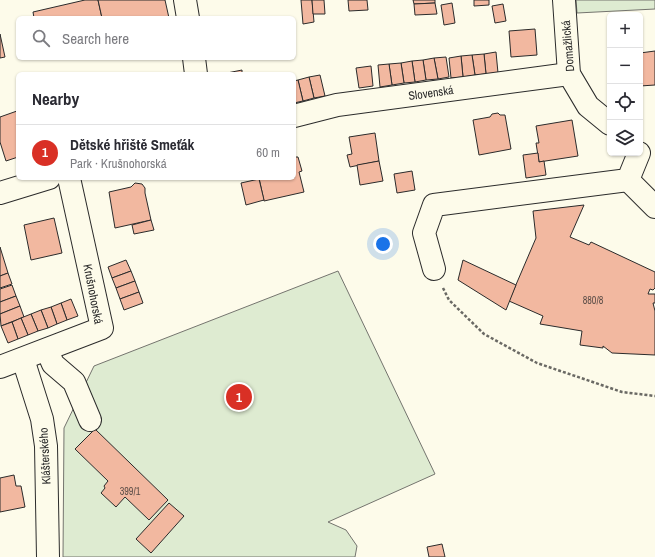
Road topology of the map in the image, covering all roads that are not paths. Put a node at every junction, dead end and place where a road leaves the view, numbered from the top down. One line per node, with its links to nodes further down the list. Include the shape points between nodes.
1 (185, 0): 3 (street)
2 (564, 0): 6 (street, Domažlická)
3 (188, 16)
4 (194, 60): 5 (street)
5 (196, 72)
6 (569, 74): 7 (street, Slovenská, via 337,105); 8 (street, Domažlická, via 588,106)
7 (296, 115)
8 (607, 122)
9 (639, 156): 12 (street)
10 (42, 180): 13 (street)
11 (69, 180): 16 (street, Krušnohorská, via 102,328)
12 (628, 180): 14 (street); 15 (street, via 434,205 424,233)
13 (0, 193)
14 (655, 206)
15 (434, 269)
16 (47, 350): 17 (street, Krušnohorská); 19 (street, via 53,364 74,382)
17 (23, 359): 18 (street, Krušnohorská); 20 (street, Klášterského, via 42,419 46,446)
18 (0, 367)
19 (90, 420)
20 (48, 557)

